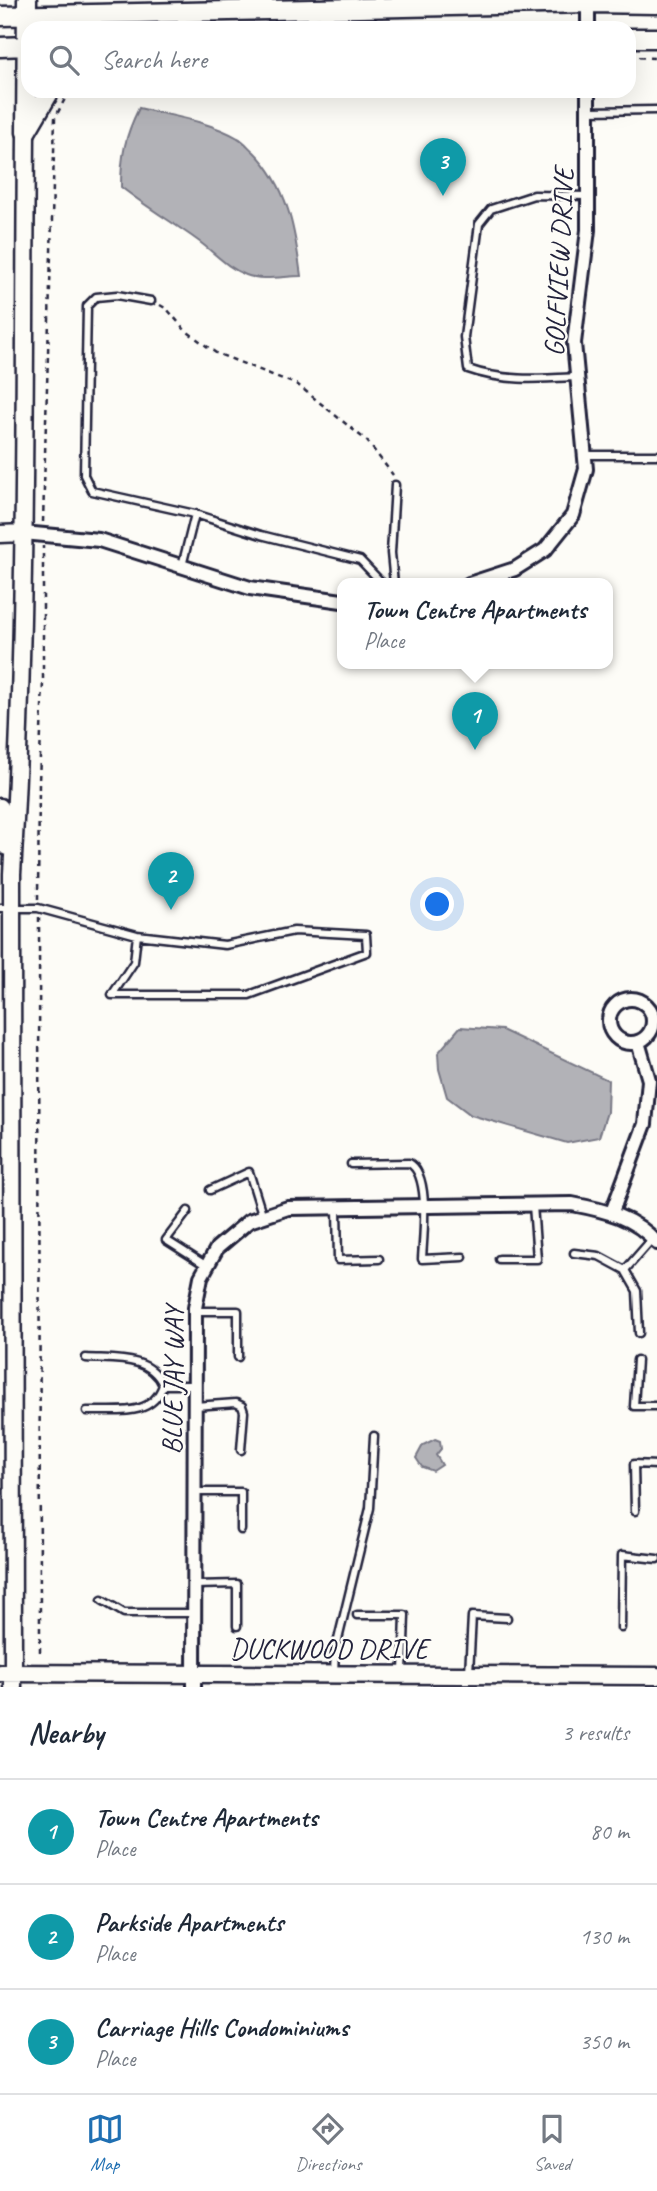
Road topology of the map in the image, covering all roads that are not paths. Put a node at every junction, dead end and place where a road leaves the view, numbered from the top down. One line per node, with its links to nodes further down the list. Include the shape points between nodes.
1 (99, 0): 5 (main road)
2 (588, 2): 3 (main road); 5 (main road); 7 (street)
3 (657, 4)
4 (27, 8): 5 (main road); 6 (main road)
5 (122, 13)
6 (0, 16)
7 (588, 21)
8 (636, 38): 9 (main road)
9 (657, 38)
10 (0, 47): 11 (main road)
11 (21, 47)
12 (26, 98): 17 (main road)
13 (46, 98): 17 (main road)
14 (588, 98): 16 (street, GOLFVIEW DRIVE)
15 (657, 110): 16 (lane)
16 (588, 111): 18 (street, GOLFVIEW DRIVE)
17 (26, 132): 26 (street)
18 (588, 196): 20 (street, GOLFVIEW DRIVE, via 574,343); 20 (lane, via 534,195 491,209 479,224 464,337 468,369 490,377)
19 (151, 301): 24 (lane, via 117,295 96,297 87,306 84,475 92,491)
20 (577, 377): 21 (street, GOLFVIEW DRIVE)
21 (585, 455): 22 (lane); 30 (street, GOLFVIEW DRIVE, via 586,470 573,515 545,550 515,569)
22 (657, 455)
23 (395, 485): 29 (lane)
24 (195, 514): 27 (lane); 28 (lane, via 360,560)
25 (0, 534): 26 (street)
26 (23, 534): 27 (street, via 99,540); 33 (street)
27 (182, 566): 31 (street, via 250,587)
28 (377, 578)
29 (393, 578)
30 (487, 578)
31 (337, 599)
32 (0, 807): 33 (street)
33 (12, 874): 34 (street)
34 (6, 908): 35 (lane, via 38,908); 53 (street)
35 (137, 935): 35 (lane, via 225,945 294,931 366,935 367,951 249,995 112,995 135,962)
36 (655, 1018): 37 (street, via 649,1033); 37 (street, via 647,1006 634,999 614,1006 609,1020 612,1034 624,1042)
37 (638, 1042): 44 (street, via 649,1080 645,1124)
38 (351, 1164): 41 (lane, via 415,1166 420,1172)
39 (210, 1190): 45 (lane, via 249,1172)
40 (533, 1205): 41 (street, BLUE JAY WAY); 44 (street, BLUE JAY WAY, via 572,1204); 50 (lane, via 537,1259)
41 (424, 1206): 42 (street, BLUE JAY WAY); 48 (lane, via 422,1259)
42 (337, 1208): 45 (street, BLUE JAY WAY, via 288,1208); 49 (lane, via 338,1260)
43 (188, 1211): 51 (lane, via 166,1240)
44 (612, 1212): 46 (street, BLUE JAY WAY, via 647,1231)
45 (263, 1217): 51 (street, BLUE JAY WAY, via 249,1221 217,1248)
46 (655, 1241): 52 (lane)
47 (574, 1253): 52 (lane, via 599,1256)
48 (463, 1257)
49 (379, 1259)
50 (499, 1259)
51 (207, 1266): 54 (street, BLUE JAY WAY)
52 (625, 1270): 55 (lane, via 637,1291)
53 (6, 1310): 82 (street)
54 (195, 1311): 56 (lane, via 238,1311); 60 (street, BLUE JAY WAY)
55 (639, 1333)
56 (239, 1357)
57 (86, 1358): 59 (lane, via 149,1366)
58 (637, 1360): 62 (lane, via 634,1406)
59 (163, 1385): 60 (lane); 63 (lane, via 160,1395 143,1409)
60 (195, 1385): 61 (street, BLUE JAY WAY)
61 (195, 1406): 65 (lane, via 242,1406); 67 (street, BLUE JAY WAY)
62 (657, 1406)
63 (87, 1411)
64 (374, 1436): 78 (lane, via 370,1508 335,1652)
65 (241, 1450)
66 (657, 1465): 68 (lane, via 634,1464)
67 (194, 1492): 69 (lane, via 241,1492); 71 (street, BLUE JAY WAY)
68 (635, 1511)
69 (241, 1530)
70 (657, 1559): 77 (lane, via 622,1555)
71 (194, 1585): 73 (street, BLUE JAY WAY); 76 (lane, via 237,1584)
72 (102, 1600): 73 (lane, via 124,1613)
73 (194, 1613): 83 (street, BLUE JAY WAY)
74 (357, 1615): 79 (lane, via 404,1615)
75 (507, 1618): 80 (lane, via 472,1616)
76 (237, 1626)
77 (621, 1628)
78 (334, 1674): 83 (street, DUCKWOOD DRIVE); 84 (street, DUCKWOOD DRIVE)
79 (403, 1674): 80 (street, DUCKWOOD DRIVE); 84 (street, DUCKWOOD DRIVE)
80 (469, 1675): 81 (street, DUCKWOOD DRIVE)
81 (657, 1676)
82 (9, 1677): 83 (street, DUCKWOOD DRIVE)
83 (194, 1680)
84 (379, 1681)

